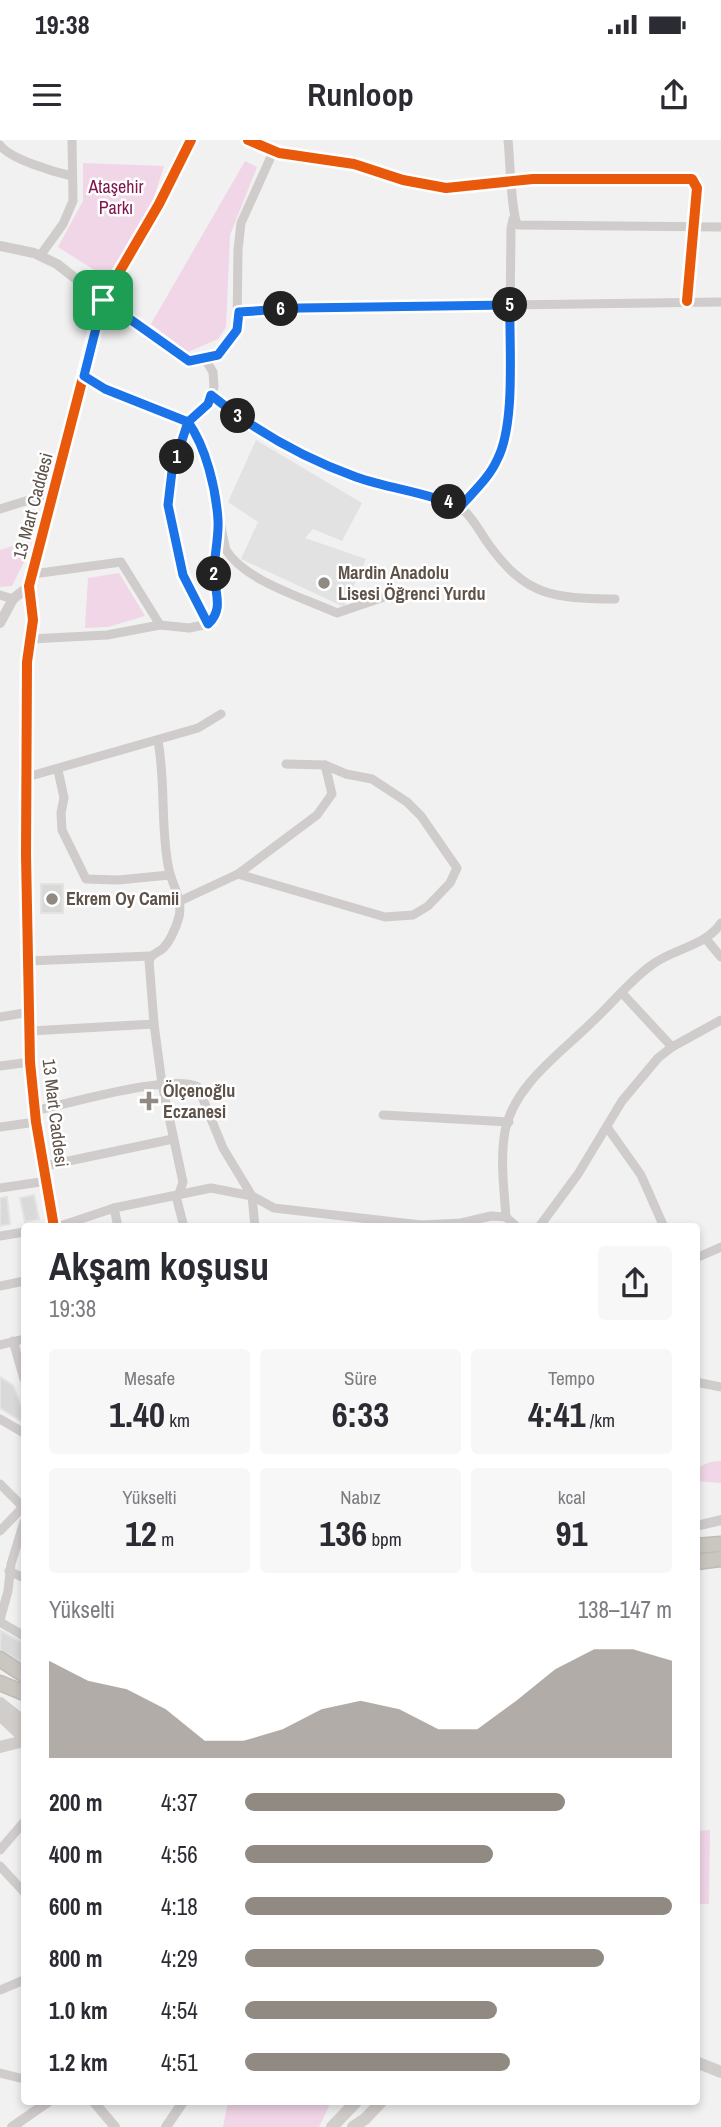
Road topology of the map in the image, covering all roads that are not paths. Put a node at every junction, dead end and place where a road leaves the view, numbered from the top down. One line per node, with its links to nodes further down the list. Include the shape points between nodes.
1 (72, 140): 7 (street)
2 (191, 140): 14 (street)
3 (248, 140): 6 (street)
4 (508, 140): 8 (street)
5 (0, 145): 7 (street, via 30,162)
6 (274, 150): 8 (street, via 354,164 446,188); 18 (street, via 241,223)
7 (72, 176): 13 (street, via 73,201)
8 (513, 182): 9 (street); 11 (street, via 692,179 697,188)
9 (513, 219): 11 (street, via 518,225); 17 (street)
10 (721, 227): 11 (street)
11 (693, 228): 15 (street)
12 (0, 246): 13 (street)
13 (40, 256): 14 (street)
14 (103, 300): 19 (street, via 189,361); 20 (street, 13 Mart Caddesi)
15 (687, 301): 16 (street); 17 (street)
16 (721, 302)
17 (510, 305): 18 (street); 24 (street, via 504,445 497,462)
18 (239, 312): 19 (street, via 237,330 228,344 218,355)
19 (205, 359): 21 (street, via 213,372)
20 (84, 376): 22 (street); 23 (street, 13 Mart Caddesi)
21 (211, 395): 22 (street, via 208,404); 24 (street, via 294,452 358,477 439,497)
22 (188, 422): 26 (street, via 210,477); 34 (street, via 172,471 168,505 183,575)
23 (55, 492): 25 (street); 27 (street, 13 Mart Caddesi)
24 (460, 507): 32 (street, via 527,586 571,598)
25 (0, 509)
26 (218, 519): 30 (street, via 232,560 257,577 337,613); 34 (street, via 214,570 218,605 216,617)
27 (33, 574): 28 (street, 13 Mart Caddesi); 35 (street, via 121,562)
28 (29, 586): 31 (street); 36 (street, 13 Mart Caddesi)
29 (0, 595): 31 (street)
30 (384, 597)
31 (13, 599): 33 (street)
32 (615, 599)
33 (0, 623)
34 (208, 624): 35 (street, via 189,628)
35 (160, 625): 36 (street, via 107,635)
36 (31, 639): 42 (street, 13 Mart Caddesi)
37 (221, 714): 38 (street, via 198,728)
38 (158, 741): 41 (street); 43 (street)
39 (286, 764): 40 (street)
40 (325, 765): 44 (street, via 332,794 317,815); 44 (street, via 372,779 407,802 457,868 450,883 413,915 385,917)
41 (58, 770): 42 (street); 43 (street, via 64,798 62,830 86,878 118,880)
42 (27, 777): 50 (street, 13 Mart Caddesi)
43 (170, 874): 45 (street)
44 (238, 874): 45 (street)
45 (180, 901): 48 (street, via 174,932 163,949)
46 (721, 923): 47 (street)
47 (706, 939): 49 (street); 51 (street, via 653,964)
48 (150, 956): 50 (street); 55 (street)
49 (721, 957)
50 (29, 961): 52 (street, 13 Mart Caddesi)
51 (622, 993): 57 (street); 63 (street, via 543,1068 516,1104)
52 (30, 1012): 53 (street); 56 (street, 13 Mart Caddesi)
53 (0, 1017)
54 (721, 1020): 57 (street)
55 (154, 1024): 56 (street); 60 (street)
56 (30, 1031): 58 (street, 13 Mart Caddesi)
57 (672, 1046): 64 (street, via 622,1101)
58 (30, 1062): 59 (street); 62 (street, 13 Mart Caddesi)
59 (0, 1066)
60 (162, 1083): 62 (street); 66 (street); 71 (street, via 198,1087 223,1148)
61 (383, 1115): 63 (street)
62 (35, 1116): 65 (street); 67 (street, 13 Mart Caddesi)
63 (509, 1122): 73 (street, via 503,1169)
64 (607, 1127): 82 (street); 83 (street, via 641,1175)
65 (0, 1128)
66 (173, 1139): 67 (street); 70 (street, via 183,1182)
67 (45, 1166): 68 (street, 13 Mart Caddesi)
68 (47, 1181): 69 (street); 74 (street, 13 Mart Caddesi)
69 (0, 1188)
70 (178, 1195): 71 (street, via 211,1188); 72 (street); 77 (street)
71 (252, 1196): 78 (street); 79 (street, via 274,1209)
72 (114, 1208): 75 (street); 76 (street)
73 (506, 1217): 80 (street); 81 (street)
74 (55, 1223)
75 (68, 1223)
76 (117, 1223)
77 (183, 1223)
78 (255, 1223)
79 (403, 1223)
80 (461, 1223)
81 (513, 1223)
82 (543, 1223)
83 (661, 1223)
84 (21, 1232): 85 (street)
85 (0, 1236)
86 (721, 1247): 87 (street)
87 (700, 1256)
88 (21, 1282): 89 (street)
89 (0, 1286)
90 (21, 1340): 91 (street)
91 (13, 1341): 92 (street); 93 (street)
92 (0, 1345)
93 (21, 1369)
94 (700, 1383): 95 (street)
95 (721, 1387)
96 (0, 1419): 97 (street)
97 (21, 1431)
98 (0, 1484): 99 (street)
99 (21, 1504)
100 (21, 1510): 103 (street)
101 (721, 1520): 102 (street)
102 (700, 1525)
103 (0, 1531)
104 (21, 1532): 109 (street)
105 (721, 1544): 106 (highway)
106 (700, 1546)
107 (721, 1559): 108 (highway)
108 (700, 1562)
109 (9, 1571): 110 (street); 111 (street)
110 (21, 1577)
111 (0, 1621): 112 (street)
112 (21, 1634)
113 (0, 1659): 114 (highway)
114 (21, 1673)
115 (0, 1683): 116 (highway)
116 (21, 1692)
117 (0, 1703): 119 (main road)
118 (0, 1715): 120 (main road)
119 (21, 1720)
120 (21, 1736)
121 (21, 1740): 122 (main road)
122 (0, 1747)
123 (21, 1826): 124 (street)
124 (0, 1850)
125 (0, 1866): 126 (street)
126 (21, 1889)
127 (21, 1981): 128 (street)
128 (0, 1990)
129 (700, 2064): 130 (main road)
130 (721, 2072)
131 (0, 2073): 132 (street)
132 (21, 2078)
133 (42, 2105): 139 (street)
134 (97, 2105): 140 (street)
135 (181, 2105): 141 (street)
136 (352, 2105): 138 (main road, via 348,2116); 142 (main road)
137 (378, 2105): 138 (main road)
138 (356, 2125)
139 (12, 2127)
140 (115, 2127)
141 (166, 2127)
142 (332, 2127)

